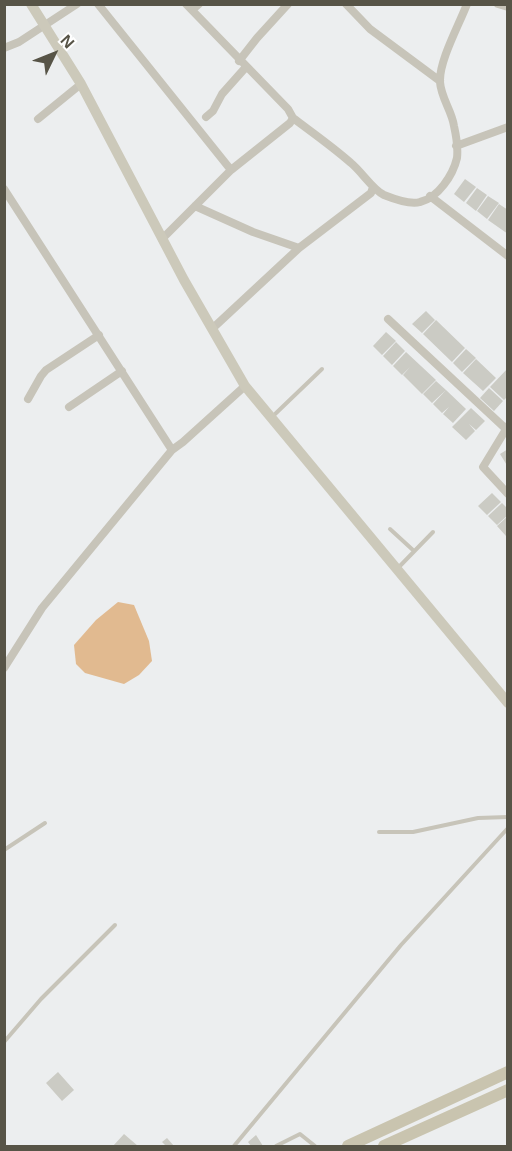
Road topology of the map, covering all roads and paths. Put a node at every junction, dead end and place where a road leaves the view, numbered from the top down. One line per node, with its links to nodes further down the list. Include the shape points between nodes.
1 (32, 4): 11 (main road)
2 (77, 4): 11 (street)
3 (98, 4): 22 (street)
4 (200, 4): 9 (street)
5 (288, 4): 13 (street)
6 (346, 4): 15 (street, via 370,29)
7 (467, 4): 15 (street, via 447,51)
8 (498, 4): 10 (street)
9 (189, 7): 13 (street)
10 (507, 7)
11 (44, 27): 12 (street); 16 (main road)
12 (4, 48)
13 (239, 61): 14 (street)
14 (246, 67): 17 (street); 18 (street)
15 (440, 81): 21 (street, via 454,125)
16 (81, 84): 19 (street); 27 (main road)
17 (206, 117)
18 (293, 118): 22 (street); 23 (street, via 351,163)
19 (38, 119)
20 (507, 127): 21 (street)
21 (456, 146): 25 (street, via 457,158 450,176)
22 (231, 170): 26 (street)
23 (374, 188): 25 (street, via 410,202 421,202); 28 (street)
24 (4, 189): 32 (street)
25 (430, 196): 29 (street)
26 (195, 206): 27 (street); 28 (street)
27 (162, 239): 31 (main road)
28 (299, 248): 31 (street)
29 (507, 256)
30 (388, 319): 39 (street)
31 (213, 328): 35 (main road)
32 (99, 335): 34 (street); 36 (street, via 46,370)
33 (322, 369): 38 (lane)
34 (122, 371): 37 (street); 40 (street)
35 (245, 386): 38 (main road); 40 (street)
36 (28, 399)
37 (69, 407)
38 (270, 419): 45 (main road)
39 (507, 428): 41 (street, via 483,467)
40 (172, 450): 46 (street, via 42,608)
41 (507, 494)
42 (390, 529): 44 (lane)
43 (433, 532): 44 (lane)
44 (414, 551): 45 (lane)
45 (396, 569): 47 (main road)
46 (4, 668)
47 (507, 703)
48 (507, 818): 51 (lane, via 478,818 413,832)
49 (45, 823): 52 (lane)
50 (507, 828): 57 (lane, via 401,945)
51 (379, 832)
52 (4, 850)
53 (114, 925): 54 (lane)
54 (4, 1042)
55 (507, 1072): 60 (main road)
56 (507, 1090): 61 (main road)
57 (234, 1146)
58 (276, 1146): 59 (lane, via 300,1134)
59 (315, 1146)
60 (348, 1146)
61 (384, 1146)

